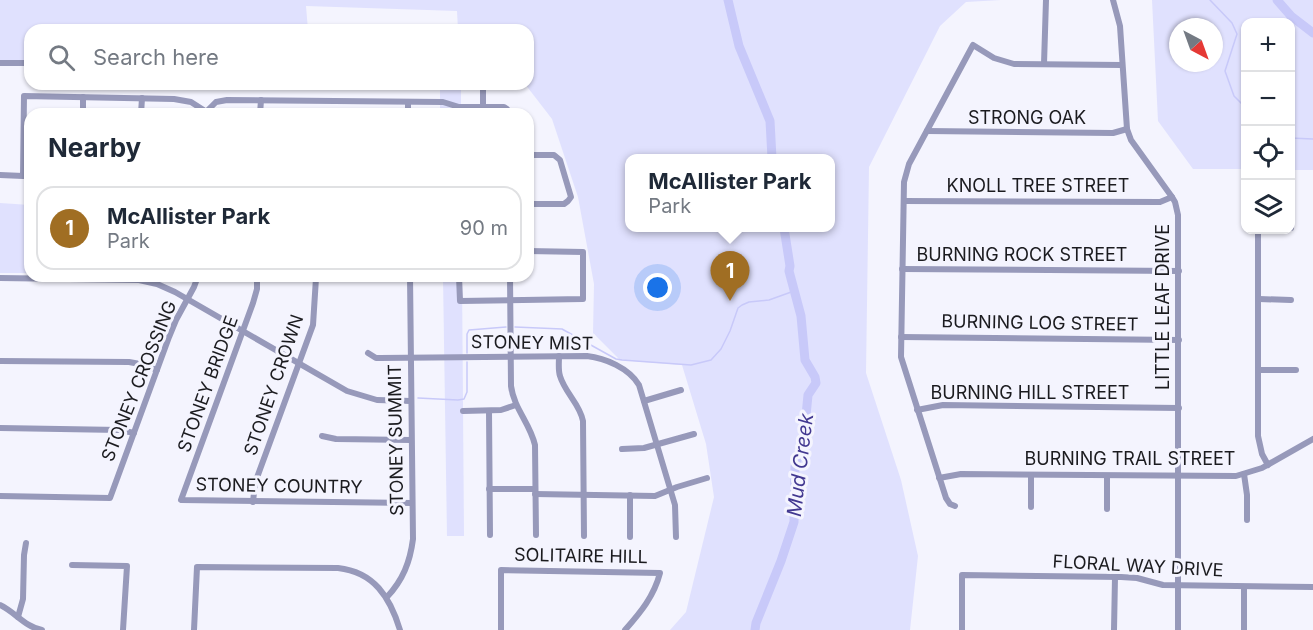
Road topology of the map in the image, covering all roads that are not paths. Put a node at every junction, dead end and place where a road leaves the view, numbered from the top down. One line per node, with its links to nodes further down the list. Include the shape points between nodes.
1 (1046, 0): 5 (street)
2 (1113, 0): 6 (street, LITTLE LEAF DRIVE, via 1120,26)
3 (0, 63): 4 (street)
4 (24, 63)
5 (1044, 64): 6 (street); 21 (street, via 1007,62 973,45)
6 (1122, 65): 20 (street, LITTLE LEAF DRIVE)
7 (483, 90): 12 (street)
8 (83, 97): 9 (street); 13 (street); 23 (street, via 24,96 23,176)
9 (142, 98): 14 (street); 15 (street, via 181,100)
10 (261, 100): 11 (street); 16 (street, via 221,100); 17 (street)
11 (408, 102): 12 (street); 18 (street)
12 (483, 107): 19 (street)
13 (83, 108)
14 (141, 108)
15 (198, 108)
16 (209, 108)
17 (260, 108)
18 (408, 108)
19 (505, 108)
20 (1127, 129): 21 (street, STRONG OAK, via 1113,133); 24 (street, LITTLE LEAF DRIVE)
21 (927, 131): 25 (street, via 906,173)
22 (534, 155): 26 (street, via 557,156 571,194 564,204)
23 (0, 175)
24 (1172, 197): 25 (street, KNOLL TREE STREET, via 1160,202); 30 (street, LITTLE LEAF DRIVE, via 1178,215)
25 (904, 201): 29 (street)
26 (534, 204)
27 (1258, 234): 41 (street)
28 (534, 251): 42 (street, via 583,252 583,299)
29 (902, 269): 30 (street, BURNING ROCK STREET); 45 (street)
30 (1179, 271): 46 (street, LITTLE LEAF DRIVE)
31 (0, 278): 32 (street)
32 (24, 278)
33 (149, 282): 40 (street)
34 (196, 282): 40 (street, STONEY CROSSING)
35 (257, 282): 44 (street, STONEY BRIDGE)
36 (316, 282): 52 (street, STONEY CROWN, via 314,325)
37 (410, 282): 50 (street, STONEY SUMMIT)
38 (459, 282): 42 (street, via 460,301)
39 (510, 282): 42 (street)
40 (188, 299): 44 (street); 53 (street, STONEY CROSSING)
41 (1258, 299): 43 (street); 54 (street)
42 (510, 300): 49 (street)
43 (1291, 300)
44 (243, 331): 52 (street); 85 (street, STONEY BRIDGE)
45 (901, 337): 46 (street, BURNING LOG STREET); 61 (street, via 903,364)
46 (1179, 340): 60 (street, LITTLE LEAF DRIVE)
47 (368, 353): 50 (street, STONEY MIST, via 376,358)
48 (558, 356): 49 (street, STONEY MIST); 58 (street, STONEY MIST, via 596,357 609,362 634,378); 82 (street, via 561,377 582,414)
49 (511, 357): 50 (street, STONEY MIST); 59 (street, via 511,386)
50 (410, 358): 57 (street, STONEY SUMMIT)
51 (0, 361): 53 (street, via 129,362)
52 (299, 363): 57 (street, via 357,395); 86 (street, STONEY CROWN, via 255,483)
53 (157, 370): 65 (street, STONEY CROSSING)
54 (1259, 370): 55 (street); 72 (street, via 1258,436)
55 (1296, 370)
56 (681, 390): 58 (street)
57 (411, 401): 69 (street, STONEY SUMMIT)
58 (644, 401): 70 (street, STONEY MIST)
59 (516, 405): 63 (street); 81 (street, via 533,435)
60 (1179, 408): 61 (street, BURNING HILL STREET, via 943,405); 76 (street, LITTLE LEAF DRIVE)
61 (917, 410): 78 (street)
62 (463, 411): 63 (street)
63 (489, 411): 79 (street)
64 (0, 428): 65 (street)
65 (134, 433): 84 (street, STONEY CROSSING, via 110,498)
66 (694, 434): 70 (street)
67 (322, 436): 69 (street)
68 (1313, 439): 72 (street, BURNING TRAIL STREET)
69 (411, 440): 87 (street, STONEY SUMMIT)
70 (658, 445): 71 (street); 80 (street, STONEY MIST)
71 (622, 449)
72 (1268, 465): 73 (street, BURNING TRAIL STREET)
73 (1244, 474): 76 (street, BURNING TRAIL STREET); 91 (street)
74 (1031, 475): 75 (street, BURNING TRAIL STREET); 78 (street, BURNING TRAIL STREET, via 961,474); 89 (street)
75 (1107, 476): 76 (street, BURNING TRAIL STREET); 90 (street)
76 (1179, 476): 100 (street, LITTLE LEAF DRIVE)
77 (707, 478): 80 (street)
78 (939, 478): 88 (street, via 948,502)
79 (489, 489): 81 (street); 92 (street)
80 (670, 490): 83 (street, via 655,496); 96 (street, STONEY MIST)
81 (535, 492): 82 (street); 93 (street)
82 (585, 495): 83 (street); 94 (street)
83 (630, 495): 95 (street)
84 (0, 496)
85 (181, 500): 86 (street, STONEY COUNTRY)
86 (253, 502): 87 (street, STONEY COUNTRY)
87 (412, 503): 103 (street, STONEY SUMMIT, via 413,538 408,562)
88 (955, 506)
89 (1031, 507)
90 (1107, 508)
91 (1247, 519)
92 (490, 535)
93 (536, 536)
94 (584, 536)
95 (630, 537)
96 (676, 537)
97 (26, 543): 105 (street, via 23,599)
98 (72, 565): 107 (street, via 127,566)
99 (1115, 577): 100 (street, FLORAL WAY DRIVE); 112 (street, FLORAL WAY DRIVE, via 962,575); 113 (street)
100 (1178, 586): 101 (street, FLORAL WAY DRIVE); 114 (street, LITTLE LEAF DRIVE)
101 (1244, 587): 102 (street, FLORAL WAY DRIVE); 115 (street)
102 (1313, 587)
103 (387, 597): 108 (street, via 368,578 350,569 197,567); 109 (street)
104 (0, 605): 105 (street)
105 (18, 617): 106 (street)
106 (42, 630)
107 (123, 630)
108 (194, 630)
109 (400, 630)
110 (501, 630): 111 (street, SOLITAIRE HILL, via 501,570 660,573 646,605)
111 (625, 630)
112 (962, 630)
113 (1114, 630)
114 (1178, 630)
115 (1244, 630)

